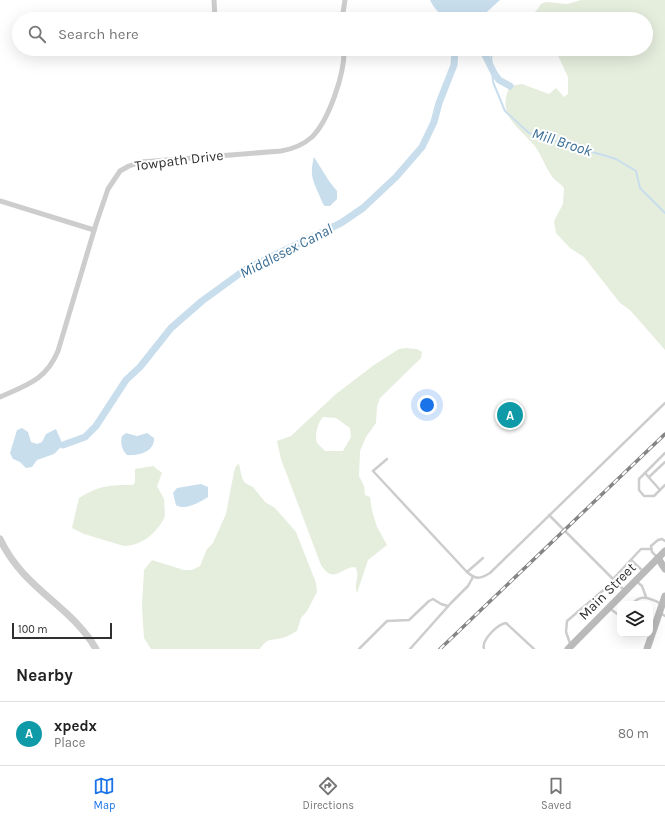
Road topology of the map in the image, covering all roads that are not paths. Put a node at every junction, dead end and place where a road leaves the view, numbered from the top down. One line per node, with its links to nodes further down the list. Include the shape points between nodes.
1 (214, 0): 3 (street)
2 (345, 0): 4 (street)
3 (215, 12)
4 (343, 12)
5 (344, 56): 7 (street, Towpath Drive, via 343,71 335,93 319,127 305,142 286,150 148,161 129,166 120,171 112,181)
6 (0, 201): 7 (street)
7 (94, 230): 8 (street, Towpath Drive, via 53,362 35,382)
8 (0, 397)
9 (665, 403): 17 (lane)
10 (665, 453): 13 (lane)
11 (387, 459): 26 (lane, via 373,471)
12 (665, 462): 14 (lane)
13 (645, 473): 14 (lane); 16 (lane, via 639,479 639,490 644,496 654,496)
14 (648, 477): 16 (lane)
15 (665, 485): 16 (lane)
16 (660, 490)
17 (548, 516): 28 (lane, via 490,573); 29 (lane)
18 (0, 539): 44 (street, via 19,571 82,629)
19 (665, 541): 20 (lane, via 658,540)
20 (650, 549): 23 (lane); 24 (lane, via 641,549)
21 (665, 551): 23 (main road, Main Street)
22 (483, 558): 26 (lane)
23 (658, 558): 25 (main road); 27 (main road, Main Street)
24 (631, 560): 27 (lane); 29 (lane)
25 (665, 569)
26 (467, 572): 28 (lane)
27 (644, 572): 30 (main road, Main Street)
28 (473, 578): 37 (lane)
29 (613, 579): 31 (lane)
30 (635, 580): 32 (main road, Main Street); 34 (lane, via 642,586)
31 (617, 583): 32 (lane); 43 (lane, via 607,587 567,620 566,632)
32 (625, 591): 38 (main road, Main Street)
33 (665, 596): 36 (main road)
34 (646, 597): 35 (lane); 36 (lane)
35 (635, 601)
36 (662, 604): 40 (main road)
37 (448, 606): 45 (lane, via 433,599 409,620 387,622); 46 (lane)
38 (608, 608): 39 (lane); 43 (main road, Main Street)
39 (617, 614)
40 (662, 615): 41 (main road)
41 (653, 629)
42 (649, 637): 49 (main road)
43 (570, 648)
44 (96, 649)
45 (359, 649)
46 (410, 649)
47 (484, 649): 48 (lane, via 485,641 500,625 506,623)
48 (534, 649)
49 (647, 649)

